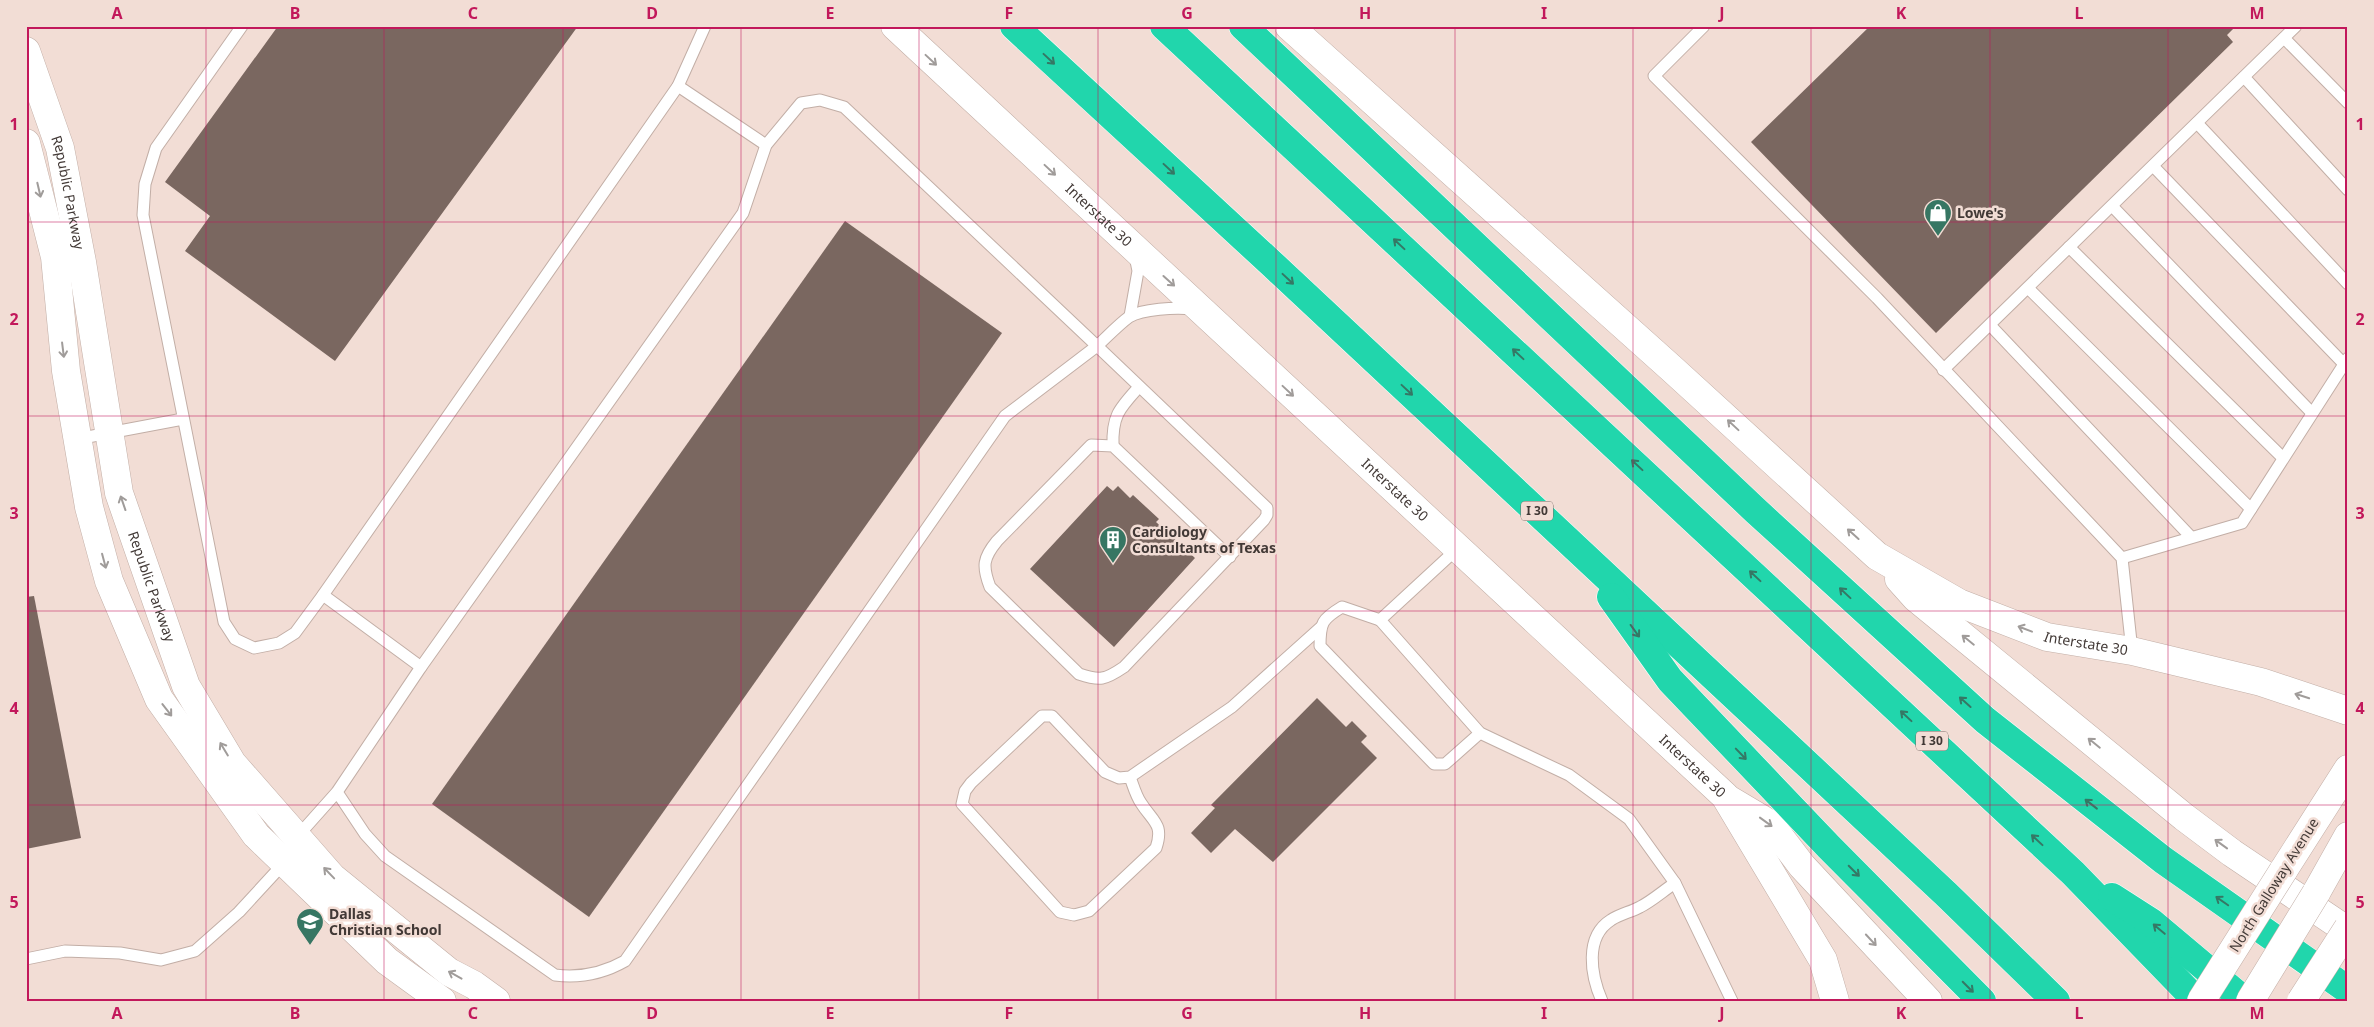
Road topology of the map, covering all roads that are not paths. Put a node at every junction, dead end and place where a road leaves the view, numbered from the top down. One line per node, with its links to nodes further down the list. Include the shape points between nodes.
1 (242, 26): 33 (lane, via 156,148 145,184 143,215)
2 (705, 26): 13 (lane)
3 (895, 26): 22 (main road, Interstate 30, one-way to 22)
4 (1014, 26): 41 (highway, I 30, one-way to 41)
5 (1164, 26): 58 (highway, I 30, one-way to 5)
6 (1243, 26): 62 (highway, one-way to 6, via 2163,860 1985,720 1756,511)
7 (1289, 26): 42 (main road, Interstate 30, one-way to 7)
8 (1704, 26): 30 (lane, via 1654,76 1870,291)
9 (2296, 26): 10 (lane)
10 (2284, 38): 12 (lane); 14 (lane)
11 (26, 51): 34 (main road, Republic Parkway, via 60,148)
12 (2244, 77): 15 (lane); 19 (lane)
13 (678, 86): 17 (lane); 45 (lane)
14 (2348, 103)
15 (2196, 123): 18 (lane); 23 (lane)
16 (26, 143): 35 (main road, Republic Parkway, one-way to 35, via 55,257 61,333)
17 (766, 145): 28 (lane, via 801,103 820,100 844,107); 49 (lane, via 743,213)
18 (2153, 166): 20 (lane); 29 (lane)
19 (2348, 190)
20 (2112, 206): 21 (lane); 32 (lane)
21 (2069, 247): 24 (lane); 37 (lane)
22 (1134, 249): 25 (main road, Interstate 30, one-way to 25); 26 (lane, via 1138,271)
23 (2348, 284)
24 (2028, 288): 27 (lane); 38 (lane)
25 (1200, 310): 26 (lane, via 1181,307); 40 (main road, Interstate 30, one-way to 40)
26 (1130, 316): 28 (lane)
27 (1990, 325): 30 (lane); 39 (lane)
28 (1097, 346): 31 (lane); 54 (lane, via 1005,416 625,961 612,969 572,977 555,975 385,856 365,834)
29 (2346, 361): 32 (lane)
30 (1943, 370): 44 (lane)
31 (1138, 388): 36 (lane, via 1117,410 1112,426); 43 (lane, via 1266,508 1267,516)
32 (2312, 414): 37 (lane)
33 (182, 419): 34 (lane); 45 (lane, via 224,622 235,639 254,648 279,643 295,633)
34 (109, 433): 35 (lane); 57 (main road, Republic Parkway, one-way to 34, via 186,686 119,493)
35 (77, 438): 57 (main road, Republic Parkway, one-way to 57, via 89,507 109,581 158,699 256,835)
36 (1112, 446): 43 (lane); 43 (lane, via 1090,445 986,554 984,573 990,587 1078,674 1095,680 1109,677 1124,667)
37 (2283, 458): 38 (lane)
38 (2251, 509): 39 (lane, via 2242,523)
39 (2191, 538): 44 (lane)
40 (1457, 549): 46 (lane); 55 (main road, Interstate 30)
41 (1577, 549): 69 (highway, one-way to 69, via 1670,680); 70 (highway, I 30)
42 (1877, 556): 48 (main road, Interstate 30, one-way to 42, via 2047,637 1959,603); 60 (main road, one-way to 42, via 2232,853 2184,817 1916,598)
43 (1230, 557)
44 (2122, 558): 48 (lane)
45 (324, 595): 49 (lane)
46 (1380, 620): 47 (lane, via 1342,607 1326,617); 51 (lane)
47 (1320, 628): 51 (lane, via 1320,646 1434,764 1445,764); 53 (lane, via 1232,707)
48 (2132, 651): 50 (main road, Interstate 30, one-way to 48, via 2261,682)
49 (421, 667): 54 (lane)
50 (2348, 711)
51 (1480, 733): 59 (lane, via 1568,775 1628,820)
52 (2348, 769): 71 (main road, North Galloway Avenue, bridge)
53 (1130, 777): 53 (lane, via 1119,778 1105,772 1052,716 1042,716 971,782 962,804 1060,912 1074,915 1089,911 1156,848 1160,836 1157,822 1140,802)
54 (337, 792): 57 (lane)
55 (1724, 796): 67 (main road, Interstate 30, via 1822,960); 68 (main road, one-way to 68, via 1770,824 1802,866)
56 (2348, 836): 73 (main road, bridge)
57 (290, 851): 61 (lane, via 239,912 195,951 161,960 120,953 64,951); 63 (main road, Republic Parkway, via 387,961); 64 (main road, Republic Parkway, one-way to 57, via 449,972 332,877)
58 (2072, 873): 71 (highway, I 30); 72 (highway, one-way to 58, via 2151,922)
59 (1675, 883): 65 (lane, via 1641,906 1610,920 1598,933 1592,950 1594,983); 66 (lane)
60 (2348, 929): 74 (main road, bridge)
61 (26, 959)
62 (2348, 990)
63 (442, 1001)
64 (496, 1001)
65 (1602, 1001)
66 (1732, 1001)
67 (1835, 1001)
68 (1928, 1001)
69 (1982, 1001)
70 (2056, 1001)
71 (2199, 1001)
72 (2245, 1001)
73 (2250, 1001)
74 (2301, 1001)

